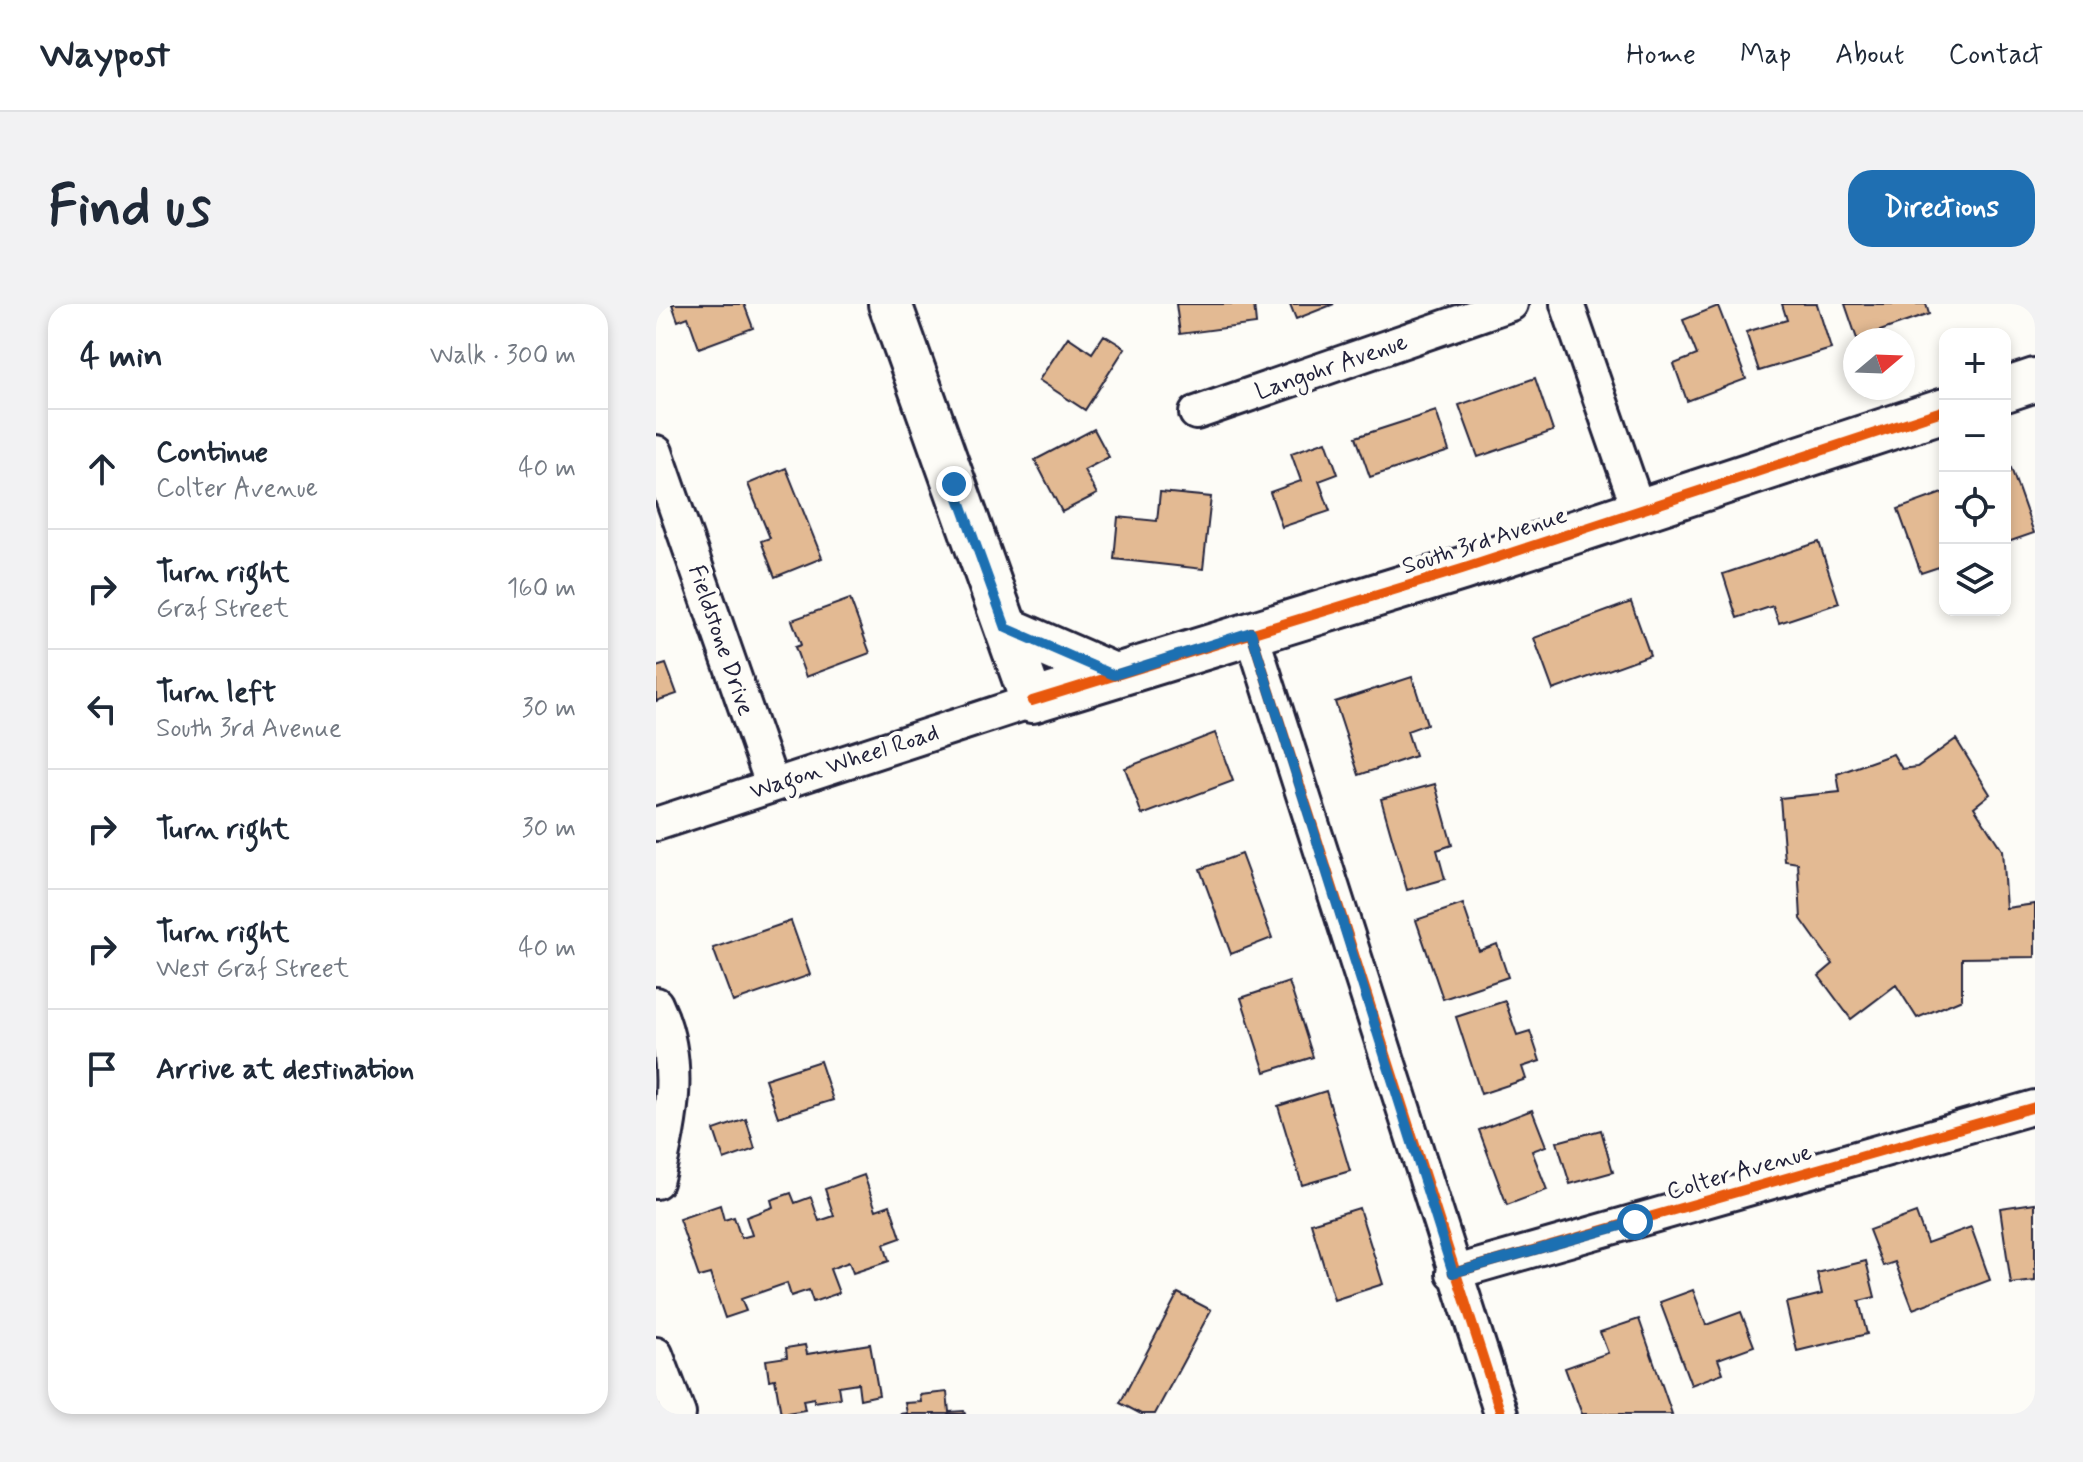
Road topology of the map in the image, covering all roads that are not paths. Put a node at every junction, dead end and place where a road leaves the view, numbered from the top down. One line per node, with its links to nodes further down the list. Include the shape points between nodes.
1 (890, 304): 10 (main road)
2 (1511, 304): 7 (street, Langohr Avenue)
3 (1567, 304): 9 (street)
4 (2035, 380): 5 (main road)
5 (2011, 388)
6 (1939, 412): 9 (main road, South 3rd Avenue)
7 (1196, 413)
8 (656, 452): 14 (street, Fieldstone Drive)
9 (1639, 511): 11 (main road, South 3rd Avenue)
10 (1006, 628): 12 (main road); 13 (main road)
11 (1251, 632): 12 (main road, South 3rd Avenue); 19 (street)
12 (1114, 675): 13 (main road, South 3rd Avenue)
13 (1032, 701): 14 (street, Wagon Wheel Road)
14 (772, 784): 15 (street, Wagon Wheel Road)
15 (656, 824)
16 (656, 1004): 18 (street, via 671,1057 674,1104)
17 (2035, 1107): 19 (street, Colter Avenue)
18 (656, 1182)
19 (1453, 1273): 22 (street)
20 (656, 1354): 21 (street)
21 (679, 1414)
22 (1501, 1414)

